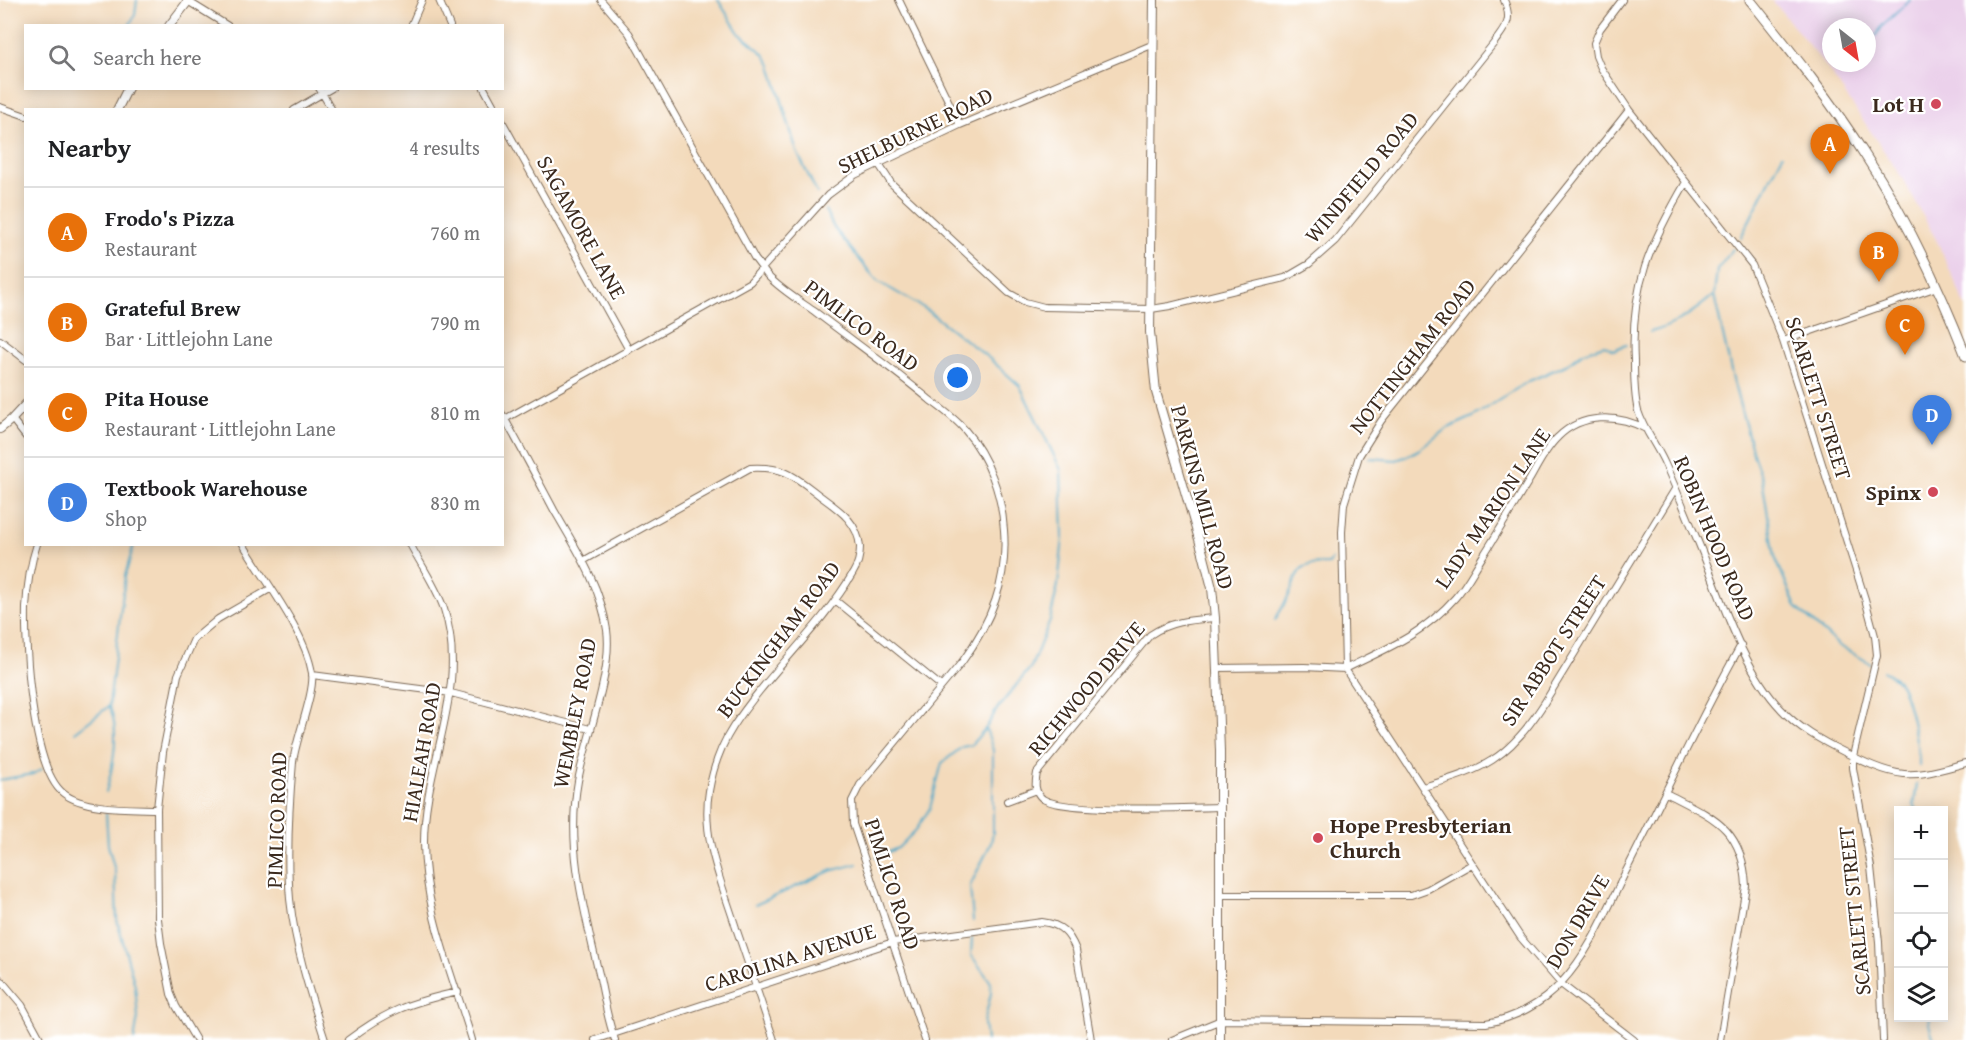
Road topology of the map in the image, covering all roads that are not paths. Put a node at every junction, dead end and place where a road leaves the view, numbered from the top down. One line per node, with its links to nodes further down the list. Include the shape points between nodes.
1 (188, 0): 10 (street); 11 (street)
2 (422, 0): 12 (street)
3 (439, 0): 13 (street)
4 (601, 0): 29 (street, PIMLICO ROAD, via 629,33)
5 (899, 0): 26 (street)
6 (1154, 0): 14 (street, PARKINS MILL ROAD)
7 (1504, 0): 31 (street, WINDFIELD ROAD, via 1510,15 1500,36 1350,225 1321,255 1285,278)
8 (1622, 0): 23 (street, SCARLETT STREET, via 1600,29 1594,49 1601,68)
9 (1750, 0): 30 (main road, via 1865,154)
10 (170, 24)
11 (225, 24)
12 (412, 24)
13 (449, 24)
14 (1154, 44): 26 (street, SHELBURNE ROAD); 31 (street, PARKINS MILL ROAD)
15 (128, 90): 19 (street)
16 (485, 90): 22 (street)
17 (321, 91): 20 (street); 21 (street)
18 (0, 107): 24 (street)
19 (118, 108)
20 (297, 108)
21 (331, 108)
22 (495, 108)
23 (1629, 110): 28 (street, SCARLETT STREET); 53 (street, NOTTINGHAM ROAD, via 1381,421 1359,456 1342,523)
24 (24, 115)
25 (504, 125): 34 (street, SAGAMORE LANE)
26 (960, 125): 27 (street, SHELBURNE ROAD)
27 (878, 164): 29 (street, SHELBURNE ROAD, via 843,182 828,195); 31 (street, WINDFIELD ROAD, via 891,183 1018,299 1044,307)
28 (1686, 182): 33 (street, SCARLETT STREET, via 1752,264); 41 (street, ROBIN HOOD ROAD, via 1646,262 1636,301 1636,393)
29 (762, 268): 34 (street, SHELBURNE ROAD, via 750,282); 55 (street, PIMLICO ROAD, via 773,281 959,424 972,438 989,470 1004,524 1005,552 998,592 976,642)
30 (1937, 287): 33 (street); 35 (main road)
31 (1151, 309): 50 (street, PARKINS MILL ROAD, via 1156,392 1203,553)
32 (0, 340): 36 (street)
33 (1783, 341): 58 (street, SCARLETT STREET, via 1877,648)
34 (629, 350): 38 (street, SHELBURNE ROAD)
35 (1966, 356)
36 (24, 358)
37 (24, 406): 39 (street)
38 (504, 416): 47 (street, WEMBLEY ROAD)
39 (12, 419): 40 (street); 42 (street)
40 (0, 429)
41 (1646, 429): 43 (street, ROBIN HOOD ROAD); 53 (street, LADY MARION LANE, via 1623,420 1595,418 1558,437 1451,602 1407,639)
42 (24, 434)
43 (1675, 489): 51 (street, ROBIN HOOD ROAD); 60 (street, SIR ABBOT STREET, via 1521,737 1484,766)
44 (37, 546): 65 (street, via 28,584 26,628 35,717 49,773 57,788 74,800 117,808)
45 (244, 546): 48 (street)
46 (411, 546): 56 (street, HIALEAH ROAD, via 436,591 448,624 453,666)
47 (583, 561): 49 (street, BUCKINGHAM ROAD, via 737,474 750,468 778,469 788,472 840,510 854,527 860,548 858,560); 57 (street, WEMBLEY ROAD, via 604,609 608,633 605,672)
48 (270, 589): 54 (street, via 295,628); 65 (street, via 209,625 189,647 172,698)
49 (835, 600): 55 (street); 71 (street, BUCKINGHAM ROAD, via 742,714 724,743 712,774 708,794 709,839)
50 (1215, 618): 52 (street, PARKINS MILL ROAD); 61 (street, RICHWOOD DRIVE, via 1172,623 1150,635 1037,773)
51 (1741, 645): 58 (street, ROBIN HOOD ROAD, via 1781,710 1817,737); 62 (street, DON DRIVE)
52 (1217, 668): 53 (street); 64 (street, PARKINS MILL ROAD)
53 (1345, 669): 60 (street)
54 (312, 675): 56 (street); 77 (street, PIMLICO ROAD, via 293,759 290,898 299,954)
55 (941, 686): 68 (street, PIMLICO ROAD, via 860,785 852,801 853,824)
56 (451, 693): 57 (street); 72 (street, HIALEAH ROAD, via 430,780 424,851 429,897)
57 (590, 729): 74 (street, WEMBLEY ROAD, via 574,805 574,840 589,929)
58 (1853, 756): 59 (street, ROBIN HOOD ROAD, via 1902,774 1920,774); 88 (street, SCARLETT STREET, via 1878,932)
59 (1966, 763)
60 (1423, 787): 66 (street)
61 (1036, 790): 63 (street, RICHWOOD DRIVE); 64 (street, RICHWOOD DRIVE, via 1041,798 1052,803 1084,807)
62 (1666, 793): 70 (street, DON DRIVE, via 1597,929); 87 (street, via 1721,825 1737,844 1744,863 1746,886)
63 (1007, 801)
64 (1219, 807): 67 (street, PARKINS MILL ROAD)
65 (157, 809): 76 (street, via 163,954 171,994)
66 (1472, 864): 67 (street, via 1411,895); 70 (street, via 1521,938)
67 (1221, 895): 73 (street, PARKINS MILL ROAD)
68 (893, 942): 71 (street, CAROLINA AVENUE); 82 (street, PIMLICO ROAD); 83 (street, CAROLINA AVENUE, via 1012,925 1054,924 1067,933 1076,950)
69 (0, 979): 75 (street, via 22,1005)
70 (1561, 984): 73 (street, DON DRIVE, via 1520,1013 1486,1023); 86 (street)
71 (756, 988): 74 (street, CAROLINA AVENUE); 81 (street, BUCKINGHAM ROAD)
72 (458, 992): 78 (street, via 396,1009); 79 (street, HIALEAH ROAD)
73 (1221, 1020): 84 (street, DON DRIVE); 85 (street, PARKINS MILL ROAD)
74 (614, 1037): 80 (street, CAROLINA AVENUE)
75 (41, 1040)
76 (196, 1040)
77 (325, 1040)
78 (348, 1040)
79 (472, 1040)
80 (596, 1040)
81 (774, 1040)
82 (925, 1040)
83 (1090, 1040)
84 (1172, 1040)
85 (1221, 1040)
86 (1634, 1040)
87 (1720, 1040)
88 (1883, 1040)

